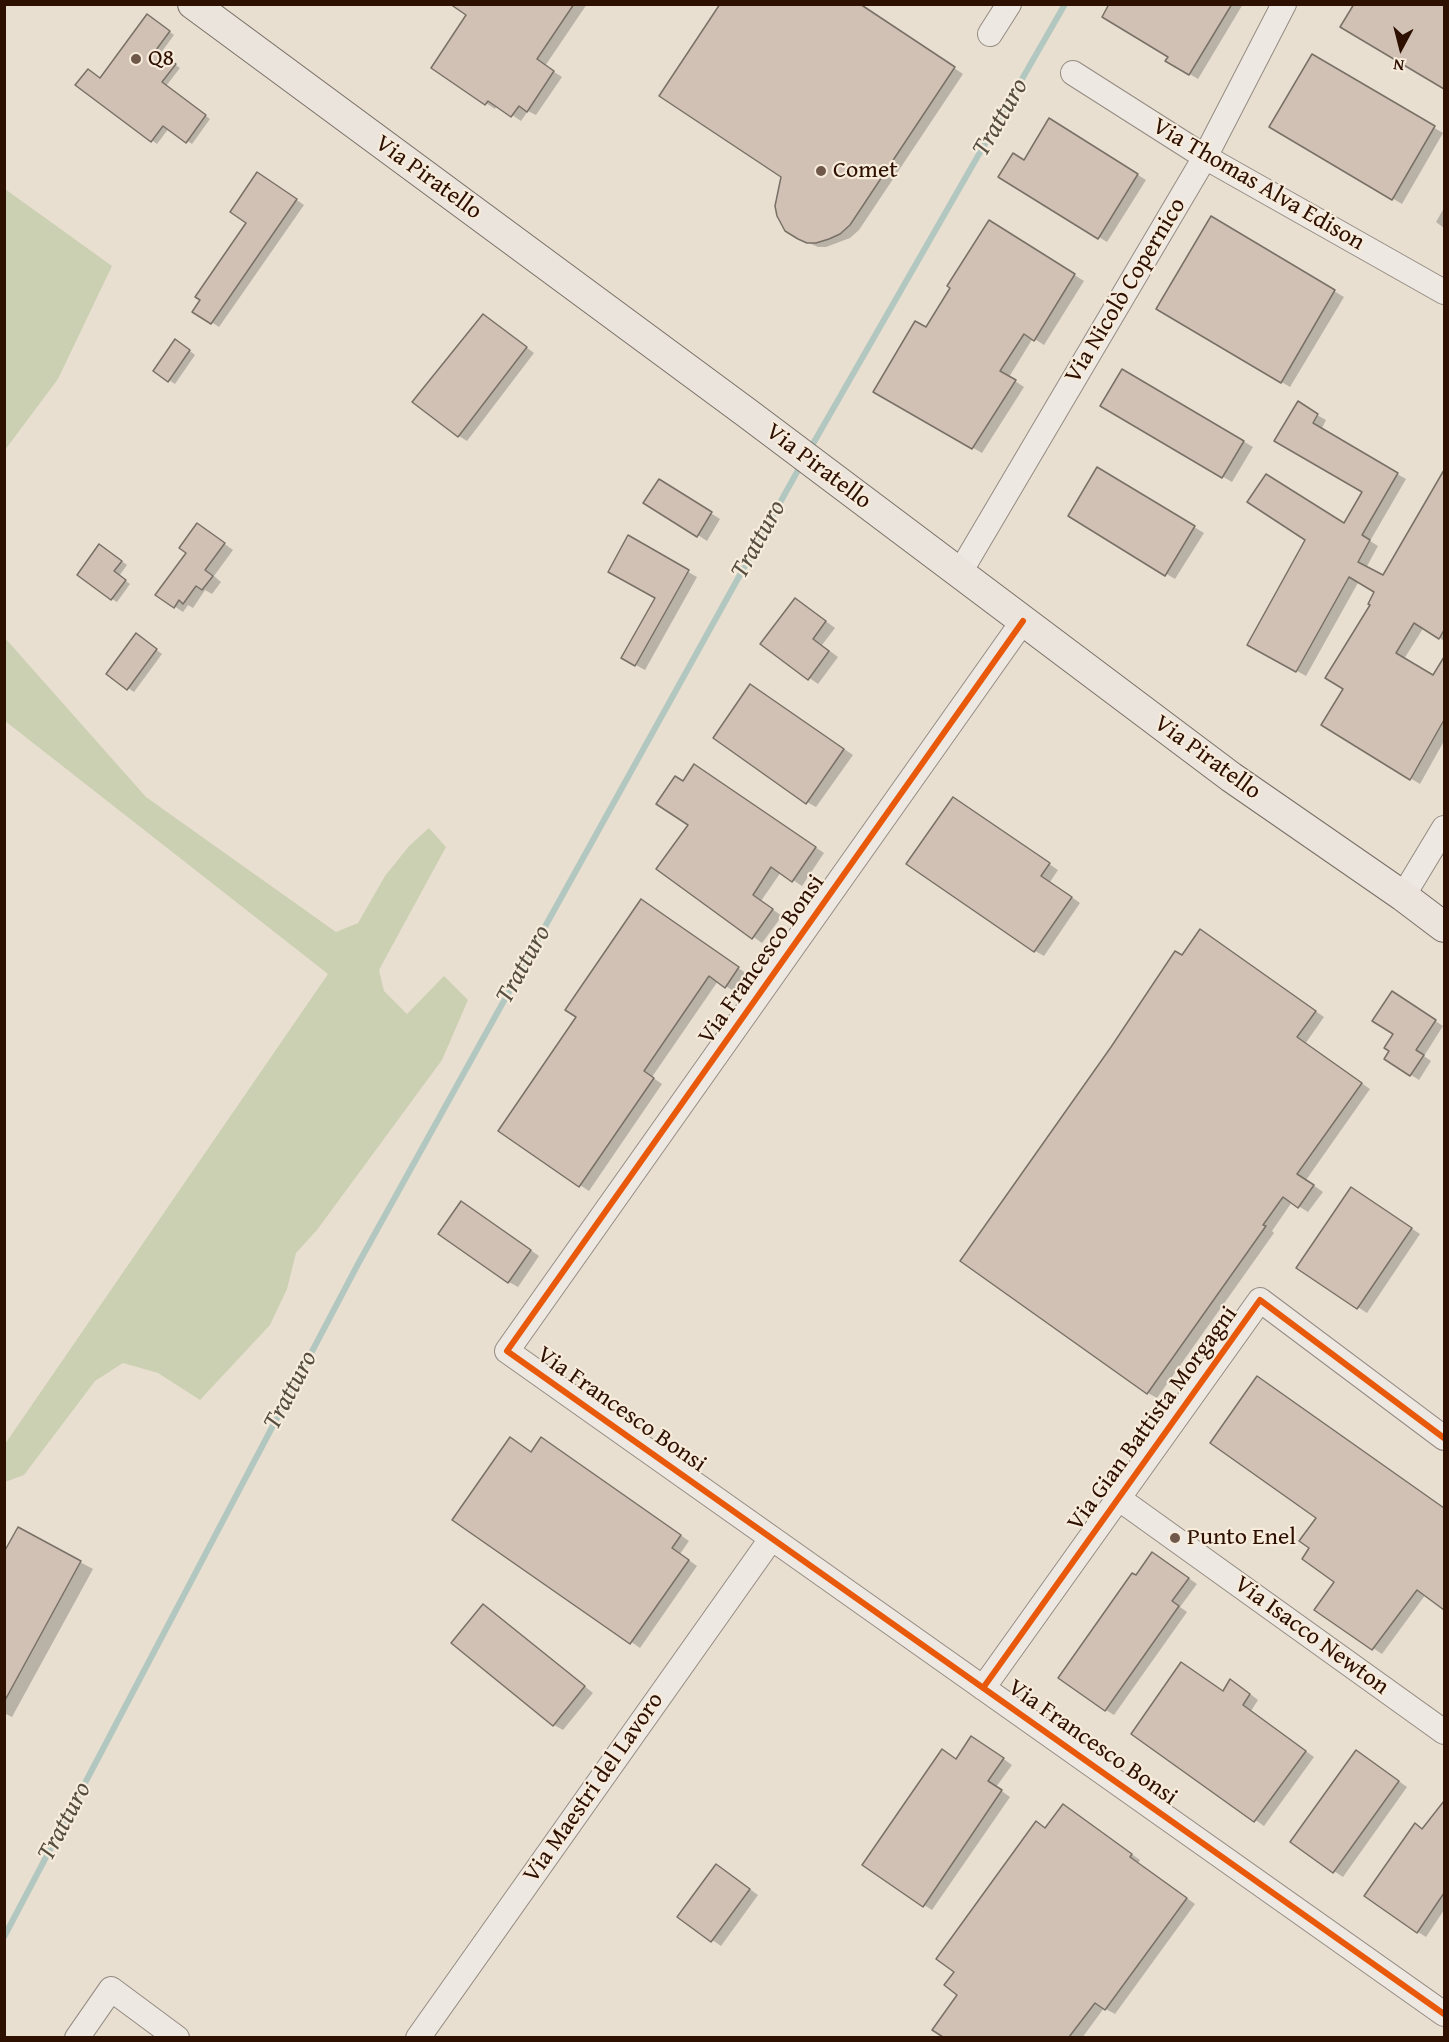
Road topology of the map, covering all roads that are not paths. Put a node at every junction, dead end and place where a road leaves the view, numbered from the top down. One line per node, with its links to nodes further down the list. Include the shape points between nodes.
1 (193, 4): 8 (main road, Via Piratello)
2 (1009, 4): 4 (street)
3 (1284, 4): 6 (street, Via Nicolò Copernico)
4 (990, 34)
5 (1073, 73): 6 (street, Via Thomas Alva Edison)
6 (1205, 157): 7 (street, Via Thomas Alva Edison); 8 (street, Via Nicolò Copernico)
7 (1444, 292)
8 (959, 574): 9 (main road, Via Piratello)
9 (1023, 621): 11 (main road, Via Piratello, via 1232,777); 15 (street, Via Francesco Bonsi, via 507,1351)
10 (1444, 828): 11 (street)
11 (1403, 896): 12 (main road, Via Piratello)
12 (1444, 927)
13 (1444, 1438): 14 (street, Via Gian Battista Morgagni, via 1260,1300)
14 (1118, 1498): 16 (street, Via Gian Battista Morgagni); 17 (street, Via Isacco Newton)
15 (771, 1539): 16 (street, Via Francesco Bonsi); 21 (street, Via Maestri del Lavoro)
16 (983, 1688): 18 (street, Via Francesco Bonsi)
17 (1444, 1732)
18 (1444, 2014)
19 (77, 2037): 20 (street, via 111,1989)
20 (177, 2037)
21 (418, 2037)

